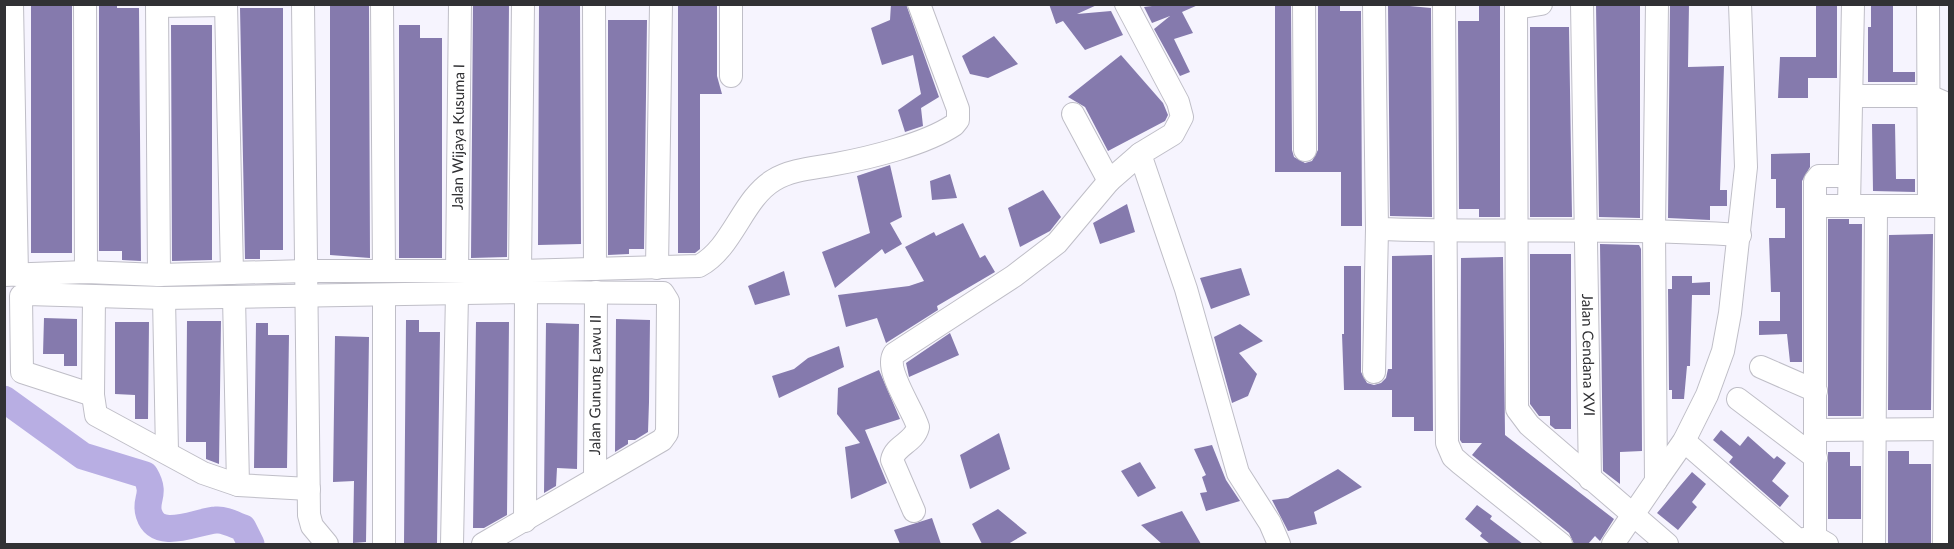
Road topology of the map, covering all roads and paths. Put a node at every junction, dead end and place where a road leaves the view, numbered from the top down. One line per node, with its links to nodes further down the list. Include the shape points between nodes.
1 (12, 4): 49 (street)
2 (85, 4): 47 (street)
3 (303, 4): 44 (street)
4 (382, 4): 45 (street)
5 (460, 4): 46 (street, Jalan Wijaya Kusuma I)
6 (523, 4): 51 (street)
7 (594, 4): 43 (street)
8 (661, 4): 42 (street)
9 (731, 4): 24 (street)
10 (919, 4): 42 (street, via 958,109 954,125 888,152 775,179 705,263)
11 (1126, 4): 29 (street, via 1178,102 1182,117 1173,134)
12 (1304, 4): 28 (street)
13 (1374, 4): 36 (street)
14 (1444, 4): 38 (street)
15 (1541, 4): 23 (street)
16 (1582, 4): 40 (street, Jalan Cendana XVI)
17 (1657, 4): 37 (street)
18 (1740, 4): 41 (street, via 1746,167)
19 (1852, 4): 25 (street)
20 (1928, 4): 26 (street)
21 (157, 5): 22 (street); 50 (street)
22 (226, 5): 48 (street)
23 (1516, 6): 39 (street)
24 (731, 76)
25 (1853, 96): 26 (street); 30 (street)
26 (1942, 102): 35 (street)
27 (1073, 114): 31 (street)
28 (1305, 150)
29 (1140, 154): 31 (street); 83 (street, via 1186,289 1238,472)
30 (1849, 176): 32 (street, via 1818,176); 33 (street)
31 (1109, 181): 75 (street, via 1057,243 891,359 893,373 918,428 892,458)
32 (1815, 206): 33 (street); 61 (street)
33 (1849, 206): 34 (street)
34 (1876, 206): 35 (street); 66 (street)
35 (1938, 206): 64 (street)
36 (1377, 229): 38 (street); 60 (street)
37 (1654, 229): 40 (street); 41 (street); 72 (street)
38 (1446, 231): 39 (street); 84 (street, via 1447,443 1453,457)
39 (1516, 232): 40 (street); 71 (street, via 1517,409 1529,425)
40 (1588, 232): 71 (street, Jalan Cendana XVI)
41 (1740, 235): 67 (street, via 1722,351 1707,395)
42 (657, 268): 43 (street)
43 (595, 269): 51 (street)
44 (306, 271): 45 (street); 48 (street); 54 (street)
45 (384, 271): 46 (street)
46 (457, 271): 51 (street)
47 (86, 272): 49 (street); 50 (street)
48 (232, 273): 50 (street)
49 (10, 274)
50 (159, 275)
51 (523, 282): 52 (street); 53 (street); 77 (street)
52 (596, 292): 70 (street, Jalan Gunung Lawu II); 70 (street, via 657,291 668,301 668,427 662,440)
53 (457, 294): 55 (street); 81 (street)
54 (305, 295): 55 (street); 57 (street); 74 (street)
55 (384, 295): 80 (street)
56 (94, 297): 58 (street); 62 (street); 62 (street, via 21,296 22,372)
57 (234, 297): 58 (street); 73 (street)
58 (164, 298): 68 (street)
59 (1761, 367): 61 (street)
60 (1374, 372)
61 (1816, 391): 65 (street)
62 (93, 395): 68 (street, via 96,415)
63 (1738, 399): 69 (street)
64 (1948, 429): 66 (street); 88 (street)
65 (1816, 430): 66 (street); 69 (street)
66 (1875, 430): 87 (street)
67 (1684, 441): 72 (street); 78 (street, via 1798,540)
68 (167, 452): 73 (street, via 203,473)
69 (1816, 458): 78 (street)
70 (595, 478): 77 (street)
71 (1590, 479): 76 (street)
72 (1656, 481): 76 (street)
73 (238, 485): 74 (street)
74 (309, 489): 79 (street, via 312,525)
75 (914, 511)
76 (1633, 516): 85 (street); 86 (street)
77 (525, 521): 82 (street)
78 (1821, 541)
79 (327, 544)
80 (384, 544)
81 (452, 544)
82 (483, 544)
83 (1279, 544)
84 (1561, 544)
85 (1613, 544)
86 (1667, 544)
87 (1874, 544)
88 (1944, 544)

